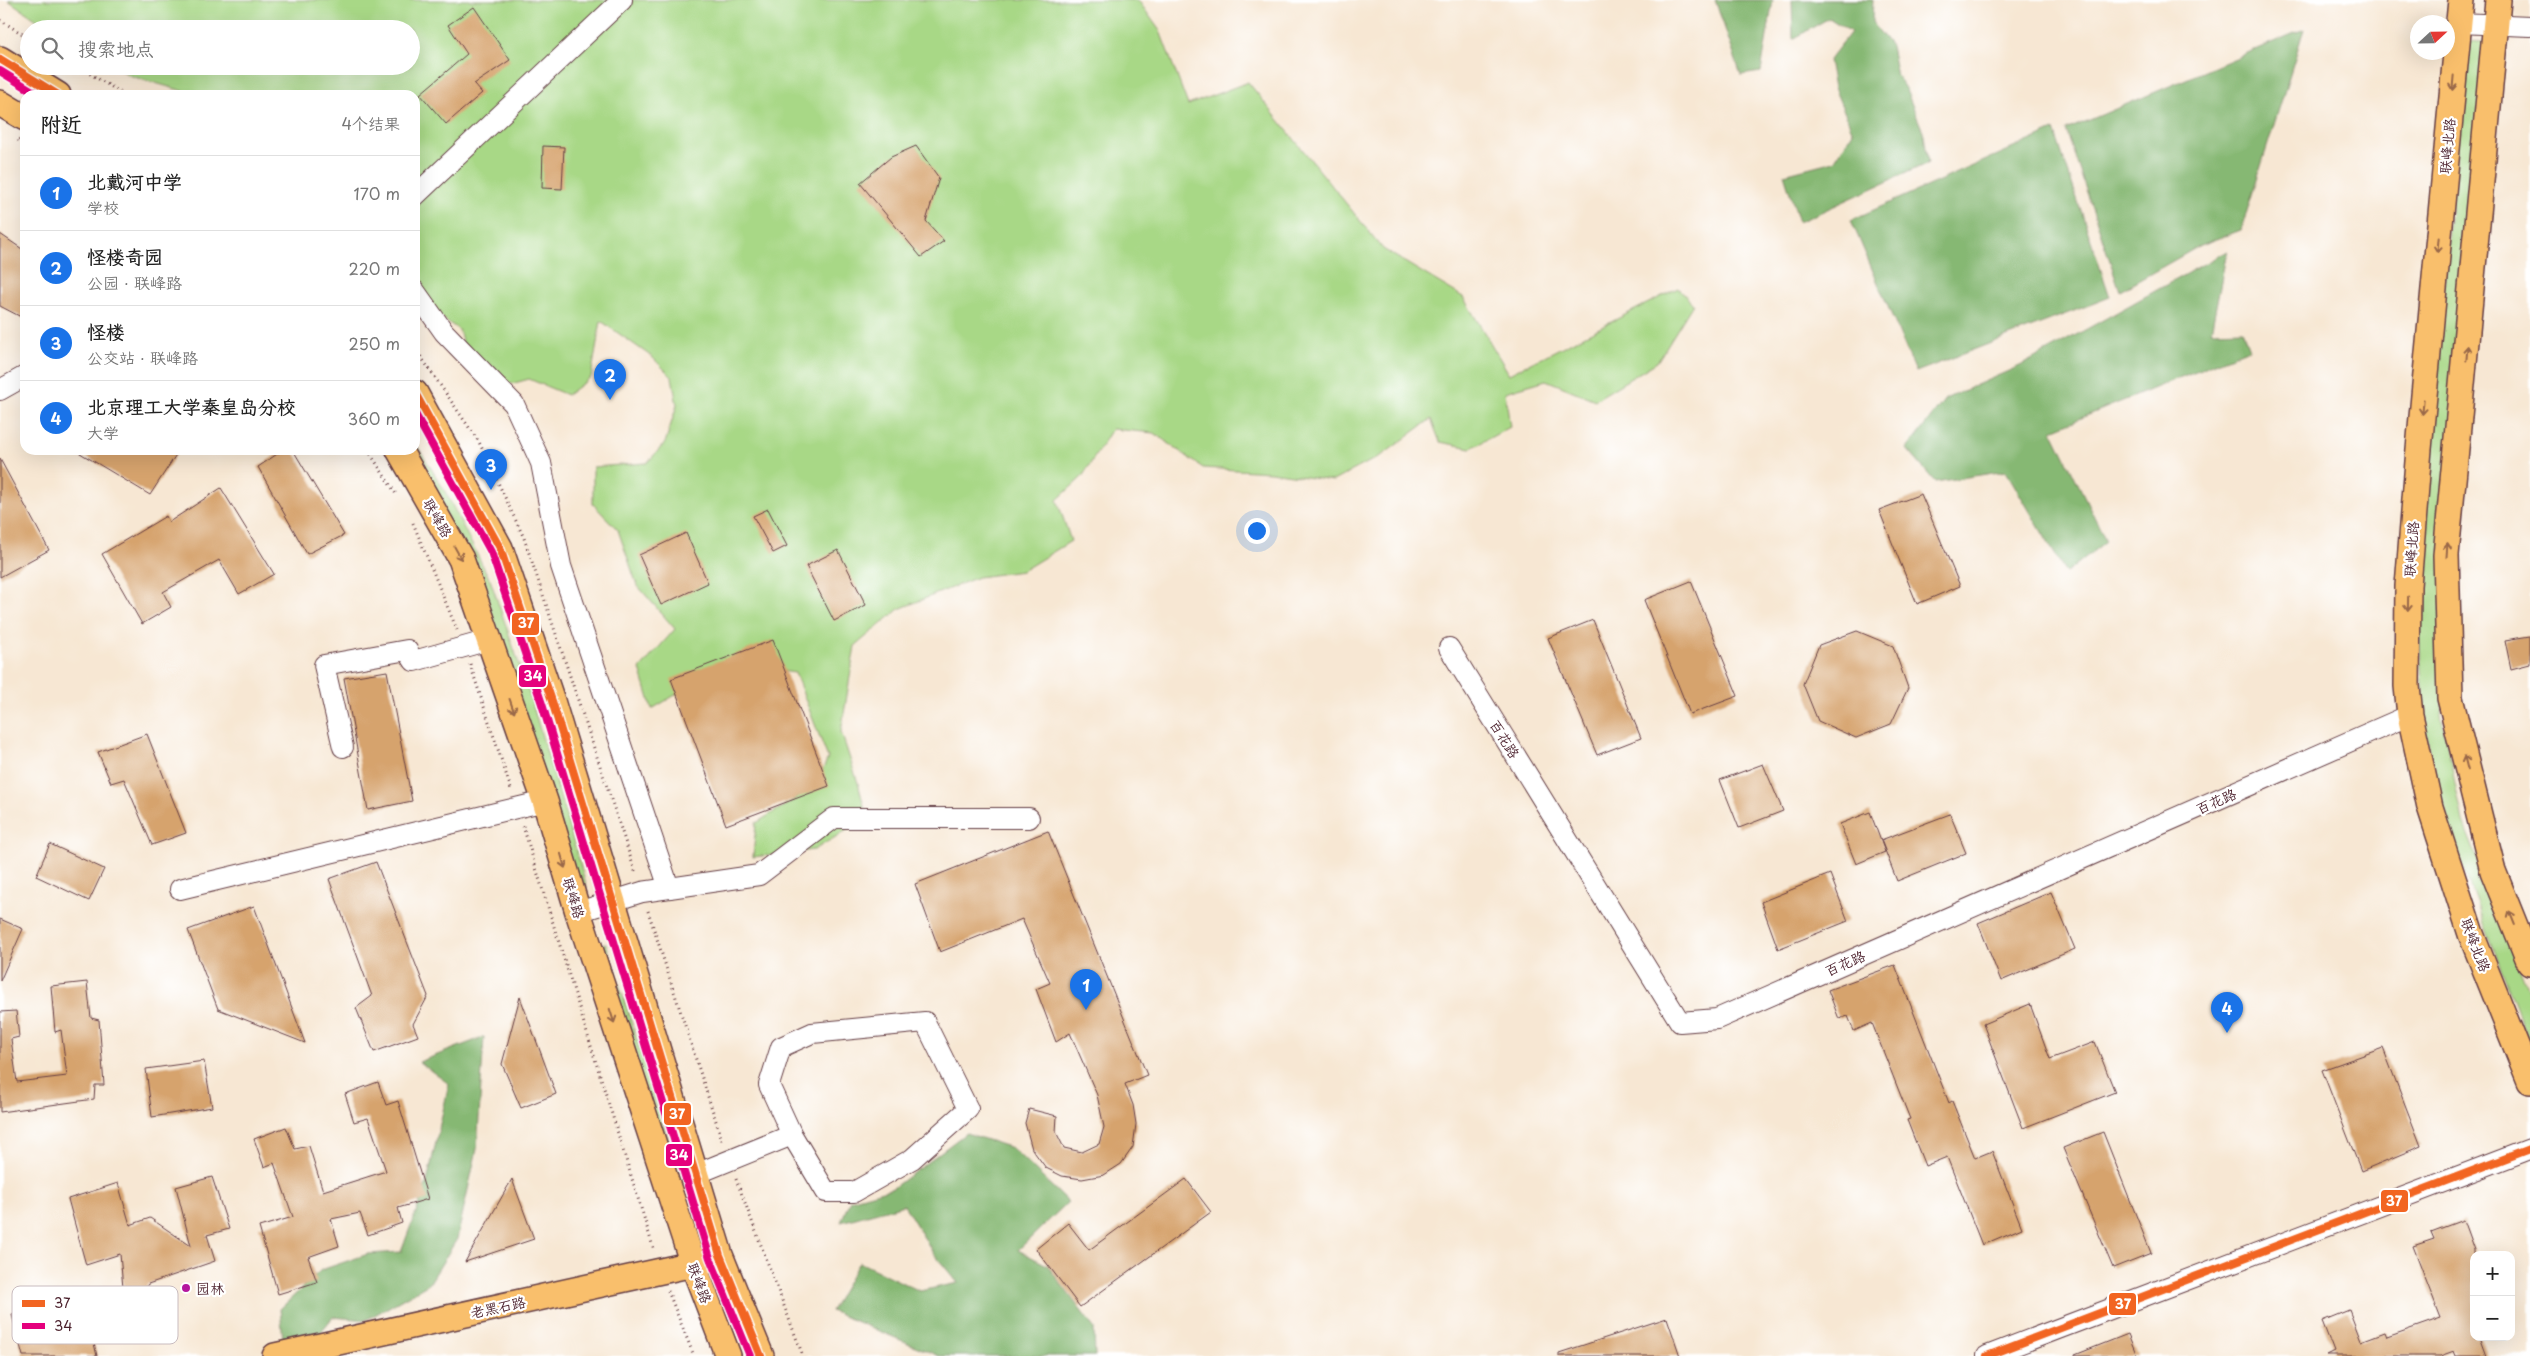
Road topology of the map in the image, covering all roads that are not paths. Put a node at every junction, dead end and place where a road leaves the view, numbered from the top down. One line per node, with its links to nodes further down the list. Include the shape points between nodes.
1 (622, 0): 12 (street)
2 (2498, 0): 4 (main road)
3 (2460, 12): 4 (street); 20 (main road, 联峰北路, one-way to 20, via 2408,586 2407,686)
4 (2495, 25): 5 (street); 28 (main road, one-way to 4, via 2493,872 2450,698 2446,555)
5 (2530, 26)
6 (0, 59): 7 (main road)
7 (20, 71)
8 (26, 75): 9 (main road)
9 (50, 90)
10 (0, 103): 11 (main road)
11 (20, 115)
12 (420, 191)
13 (420, 298): 24 (street, via 444,332 514,404 541,463 561,566)
14 (20, 379): 15 (street)
15 (0, 390)
16 (420, 402): 26 (main road, via 500,548 552,701)
17 (402, 455): 18 (main road, 联峰路, one-way to 18, via 461,559)
18 (489, 640): 21 (street, via 414,661 407,650 324,665); 22 (main road, 联峰路, one-way to 22)
19 (1449, 648): 20 (street, 百花路, via 1680,1022 1717,1019)
20 (2410, 716): 29 (main road, 联峰北路, via 2430,808 2471,934)
21 (343, 747)
22 (545, 801): 25 (street); 27 (main road, 联峰路, one-way to 27)
23 (1029, 818): 24 (street, via 834,818 759,875)
24 (669, 888): 26 (street, via 642,892)
25 (180, 889)
26 (612, 902): 27 (street); 32 (main road)
27 (578, 912): 34 (main road, 联峰路, one-way to 34)
28 (2530, 963)
29 (2530, 1081)
30 (792, 1135): 30 (street, via 770,1085 781,1047 812,1033 925,1022 968,1109 912,1159 854,1192 826,1192); 32 (street)
31 (2530, 1149): 38 (street)
32 (696, 1174): 33 (main road)
33 (720, 1255): 34 (main road, 老黑石路); 37 (main road)
34 (693, 1264): 35 (main road, 老黑石路); 36 (main road, 联峰路)
35 (275, 1356)
36 (728, 1356)
37 (761, 1356)
38 (1988, 1356)

